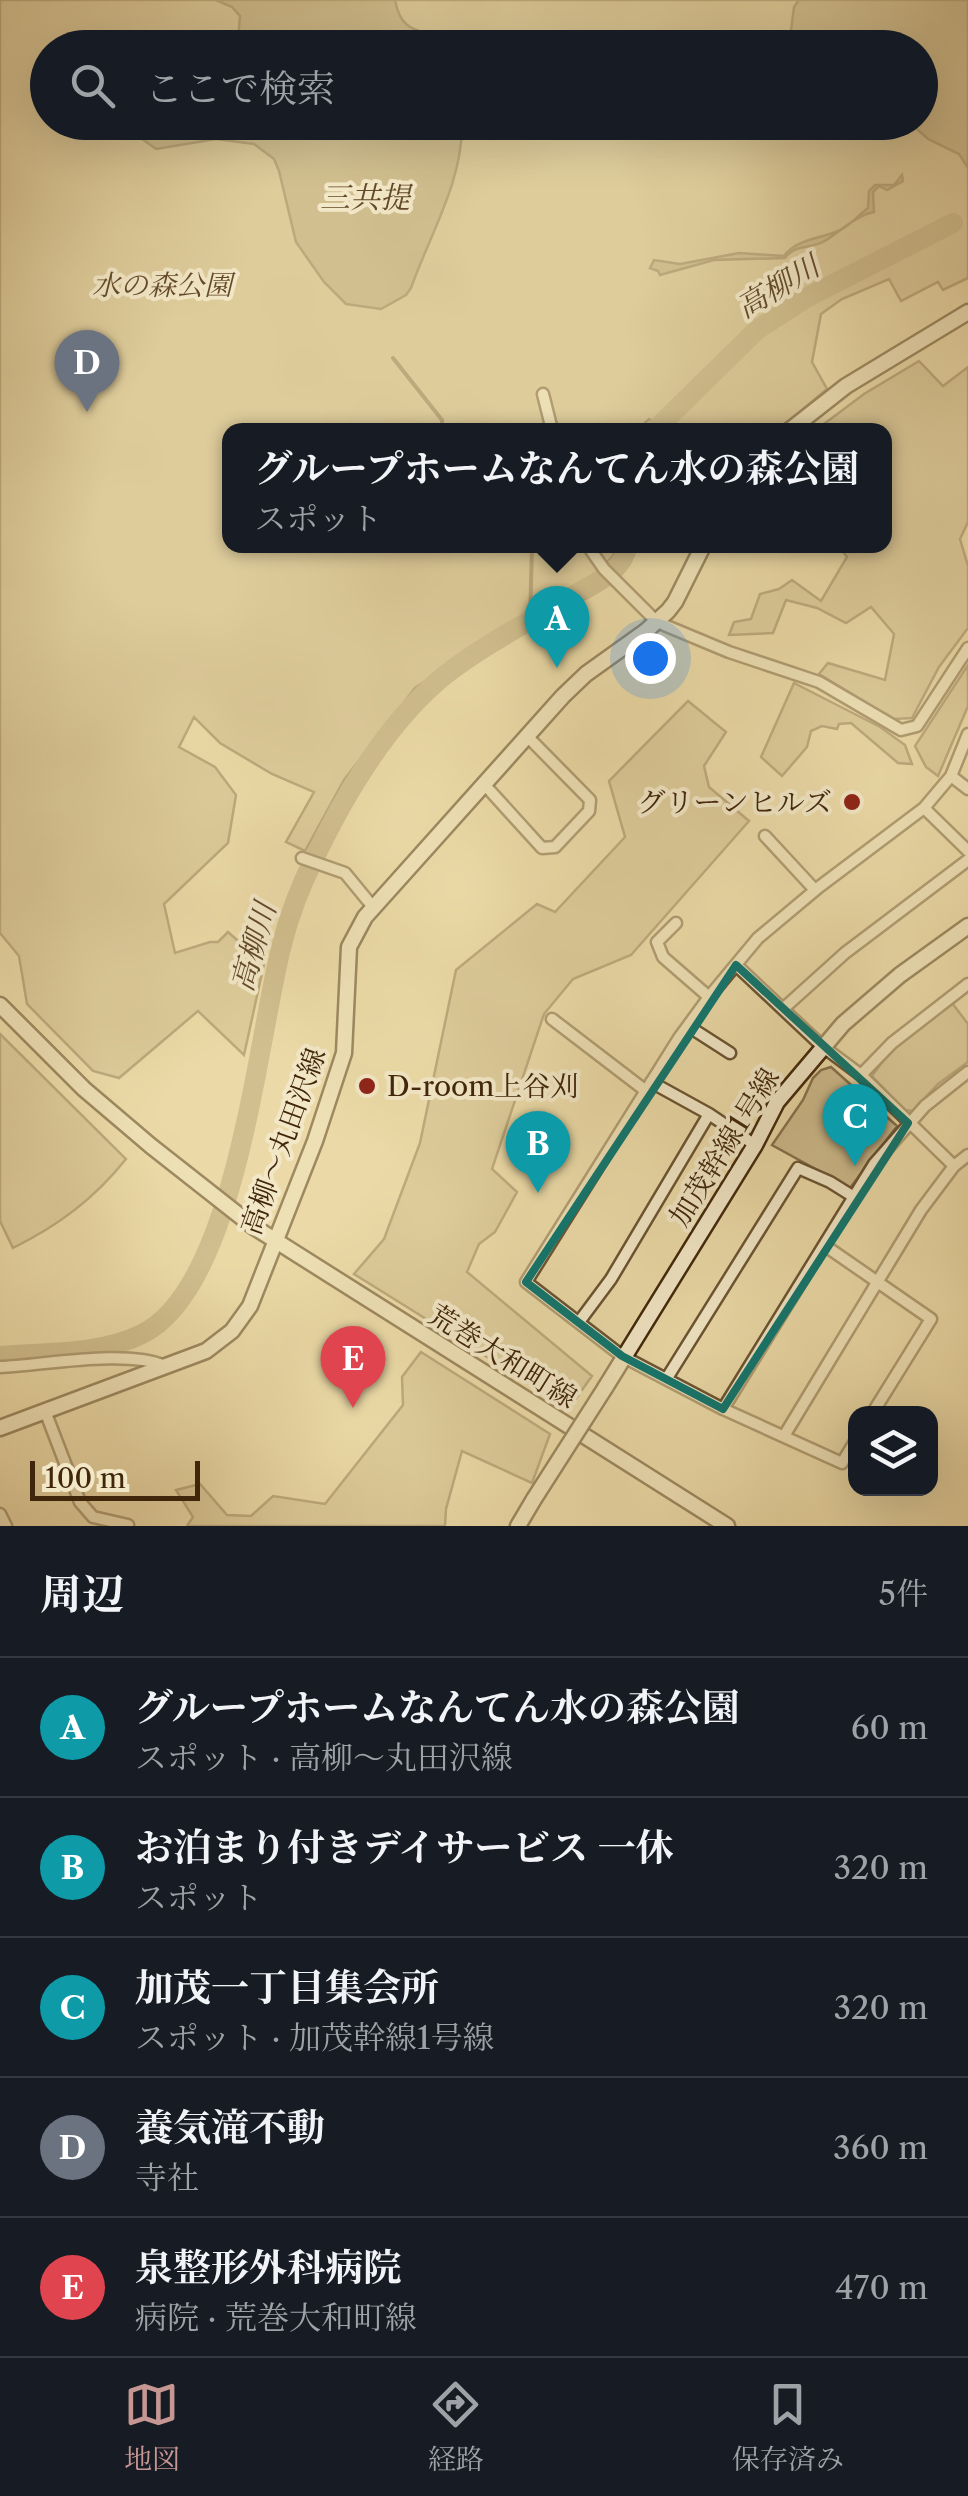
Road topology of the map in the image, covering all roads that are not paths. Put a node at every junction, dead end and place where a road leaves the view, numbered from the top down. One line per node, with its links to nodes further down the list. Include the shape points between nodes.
1 (968, 312): 4 (street, via 846,386)
2 (543, 394): 3 (street)
3 (550, 423)
4 (799, 423)
5 (593, 553): 7 (street)
6 (700, 553): 7 (street, 高柳～丸田沢線)
7 (657, 622): 8 (street, via 818,682 901,730 917,726); 10 (street, 高柳～丸田沢線, via 586,674)
8 (968, 648)
9 (968, 734): 11 (street)
10 (527, 736): 12 (street, 高柳～丸田沢線); 12 (street, via 590,800 589,811 555,847 542,848)
11 (951, 776): 13 (street); 14 (street)
12 (483, 783): 20 (street, 高柳～丸田沢線)
13 (968, 789)
14 (924, 808): 16 (street); 19 (street)
15 (765, 836): 19 (street)
16 (968, 851)
17 (302, 858): 20 (street, via 346,873)
18 (968, 860): 27 (street)
19 (815, 890): 23 (street)
20 (373, 907): 41 (street, 高柳～丸田沢線, via 350,946 344,1053)
21 (676, 923): 25 (street, via 657,942 663,957)
22 (968, 926): 30 (street, 加茂幹線1号線, via 900,975)
23 (736, 965): 25 (street); 27 (street)
24 (968, 984): 33 (street)
25 (709, 997): 29 (street)
26 (0, 1004): 41 (street, 荒巻大和町線, via 84,1089)
27 (784, 1008): 30 (street)
28 (552, 1020): 34 (street)
29 (688, 1026): 31 (street); 34 (street)
30 (822, 1046): 33 (street); 37 (street, 加茂幹線1号線, via 776,1102)
31 (730, 1053)
32 (968, 1072): 36 (street)
33 (861, 1075): 36 (street)
34 (648, 1087): 35 (street); 44 (street, via 526,1282)
35 (709, 1114): 37 (street); 44 (street)
36 (908, 1123): 39 (street); 40 (street)
37 (755, 1145): 45 (street, 加茂幹線1号線)
38 (968, 1154): 39 (street)
39 (954, 1166): 43 (street)
40 (854, 1197): 42 (street); 48 (street, via 798,1168)
41 (275, 1242): 46 (street, 高柳～丸田沢線, via 250,1306 232,1331 206,1351); 59 (street, 荒巻大和町線)
42 (824, 1245): 43 (street); 50 (street)
43 (877, 1283): 49 (street, via 932,1318); 53 (street)
44 (579, 1322): 45 (street)
45 (622, 1356): 48 (street); 57 (street, 加茂幹線1号線, bridge)
46 (165, 1366): 47 (street, via 124,1358); 51 (street, 高柳～丸田沢線)
47 (0, 1367)
48 (666, 1378): 50 (street)
49 (877, 1406)
50 (723, 1409): 53 (street)
51 (46, 1411): 52 (street, 高柳～丸田沢線); 56 (street, via 80,1502 93,1516)
52 (0, 1428)
53 (784, 1436): 54 (street, via 842,1463)
54 (848, 1453)
55 (0, 1514): 58 (street)
56 (128, 1525)
57 (523, 1525)
58 (6, 1526)
59 (727, 1526)

